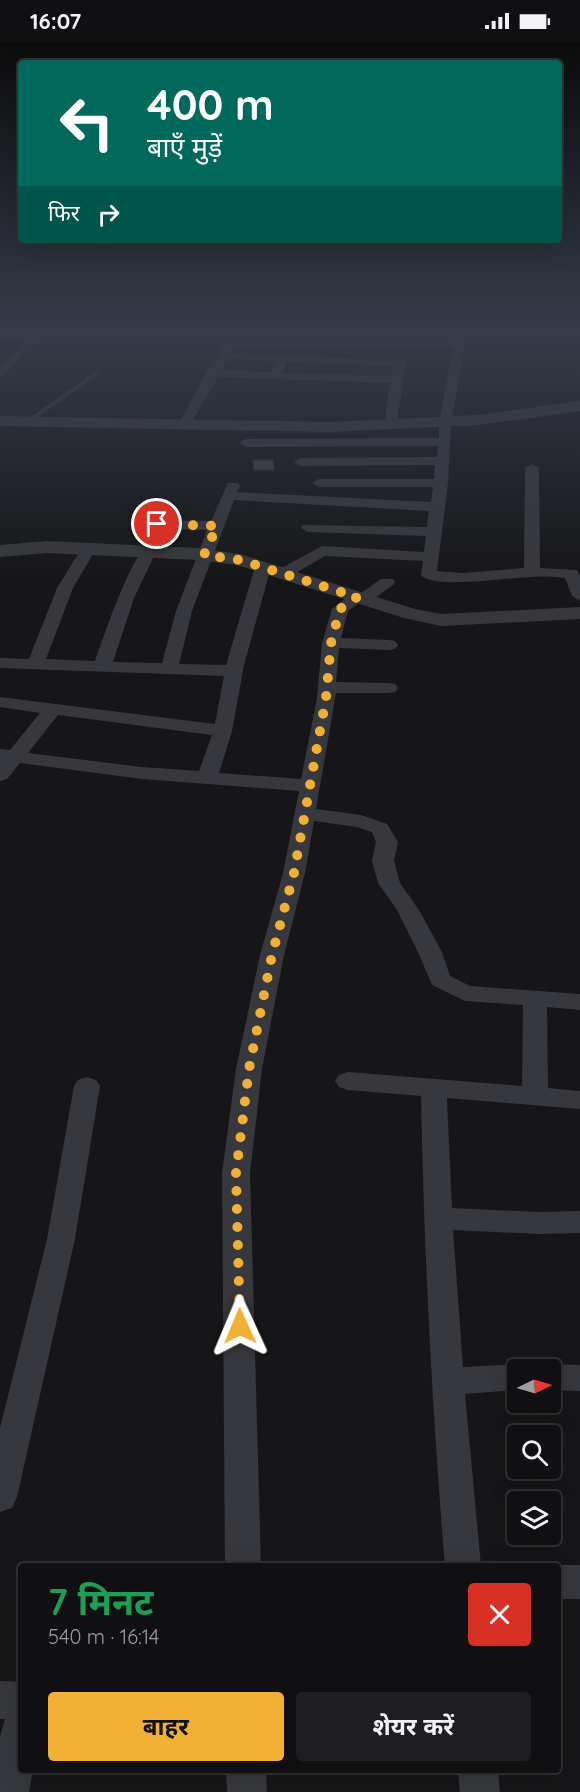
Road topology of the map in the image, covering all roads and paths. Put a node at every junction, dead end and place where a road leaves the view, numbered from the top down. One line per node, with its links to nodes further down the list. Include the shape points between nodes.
1 (39, 414): 7 (lane)
2 (190, 414): 9 (street)
3 (392, 414): 10 (street)
4 (447, 414): 8 (street)
5 (531, 414): 8 (street)
6 (0, 421): 7 (street)
7 (26, 423): 9 (street)
8 (445, 423): 10 (street); 12 (street)
9 (184, 424): 11 (street)
10 (390, 426): 11 (street)
11 (245, 442): 12 (street)
12 (445, 442): 13 (street)
13 (442, 461): 14 (street); 17 (street)
14 (300, 462)
15 (532, 468): 29 (street)
16 (319, 483): 17 (street)
17 (441, 483): 18 (street)
18 (437, 507): 20 (street, via 231,491); 22 (street)
19 (136, 524): 20 (street)
20 (217, 526): 26 (street)
21 (308, 528): 22 (street)
22 (433, 532): 27 (street)
23 (88, 549): 24 (street); 25 (street, via 46,547); 39 (street, via 65,588)
24 (148, 552): 26 (street); 40 (street, via 126,598)
25 (1, 553)
26 (204, 555): 28 (street); 41 (street)
27 (431, 557): 29 (street, via 429,575 437,578); 30 (street, via 321,551)
28 (264, 567): 30 (street); 42 (street)
29 (532, 572): 31 (street)
30 (284, 573): 34 (street)
31 (575, 573): 33 (street)
32 (387, 582): 34 (street)
33 (580, 596)
34 (360, 598): 35 (street, via 441,620); 36 (street, via 340,609)
35 (580, 613)
36 (331, 643): 37 (street); 43 (street)
37 (389, 645)
38 (0, 663): 39 (street)
39 (35, 665): 40 (street)
40 (102, 667): 41 (street)
41 (169, 669): 42 (street)
42 (234, 671): 47 (street)
43 (327, 687): 44 (street); 51 (street)
44 (389, 688)
45 (0, 702): 46 (street)
46 (54, 708): 47 (street); 48 (street)
47 (223, 731): 50 (street)
48 (8, 756): 49 (street); 50 (street)
49 (0, 774)
50 (207, 778): 51 (street)
51 (311, 786): 52 (street)
52 (306, 814): 53 (street, via 361,821 380,828 387,842 383,861 389,883 430,952 440,981 465,993); 67 (street, via 249,1069 236,1173)
53 (535, 999): 54 (street); 58 (street)
54 (580, 1002)
55 (348, 1081): 57 (street)
56 (87, 1086): 66 (street, via 61,1239)
57 (434, 1088): 58 (street); 60 (street)
58 (535, 1096): 59 (street)
59 (580, 1100)
60 (438, 1218): 61 (street); 65 (street)
61 (580, 1222)
62 (561, 1377): 64 (street)
63 (507, 1378): 65 (street)
64 (580, 1378)
65 (448, 1382): 68 (street)
66 (0, 1497)
67 (243, 1563)
68 (463, 1563)
69 (561, 1582): 70 (street)
70 (580, 1582)
71 (0, 1700): 72 (street)
72 (18, 1701)
73 (18, 1742): 76 (street)
74 (246, 1773): 77 (street)
75 (478, 1773): 78 (street)
76 (9, 1792)
77 (247, 1792)
78 (480, 1792)

